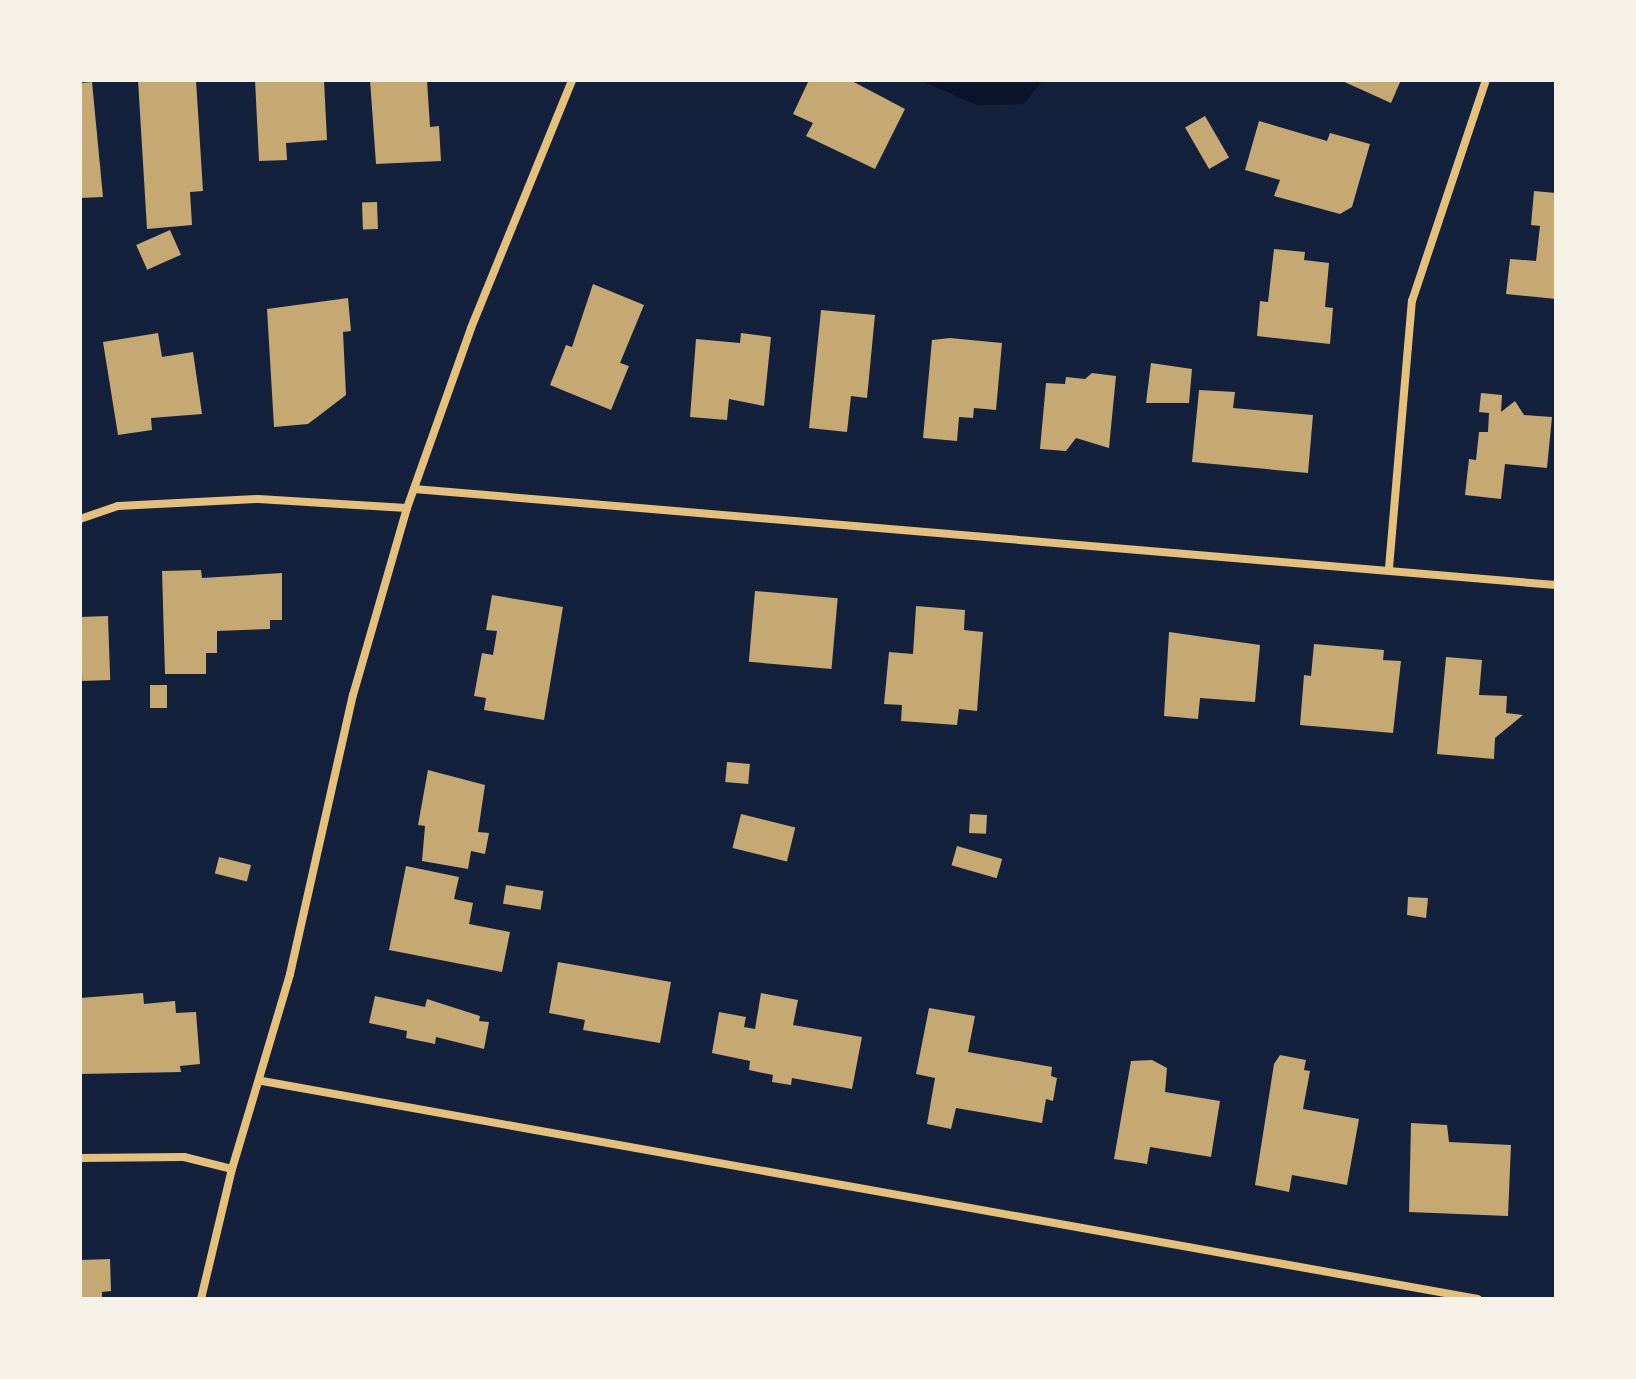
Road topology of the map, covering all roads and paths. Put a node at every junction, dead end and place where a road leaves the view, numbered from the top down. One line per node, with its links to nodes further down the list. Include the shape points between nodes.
1 (572, 80): 3 (street, via 471,328)
2 (1486, 80): 6 (street, via 1412,301)
3 (414, 489): 4 (street); 6 (street)
4 (407, 508): 5 (street, via 258,499 118,506); 8 (street, via 353,695)
5 (80, 519)
6 (1389, 568): 7 (street)
7 (1556, 585)
8 (262, 1081): 10 (street); 12 (street)
9 (80, 1158): 10 (street, via 184,1157)
10 (232, 1169): 11 (street)
11 (201, 1299)
12 (1478, 1299)

